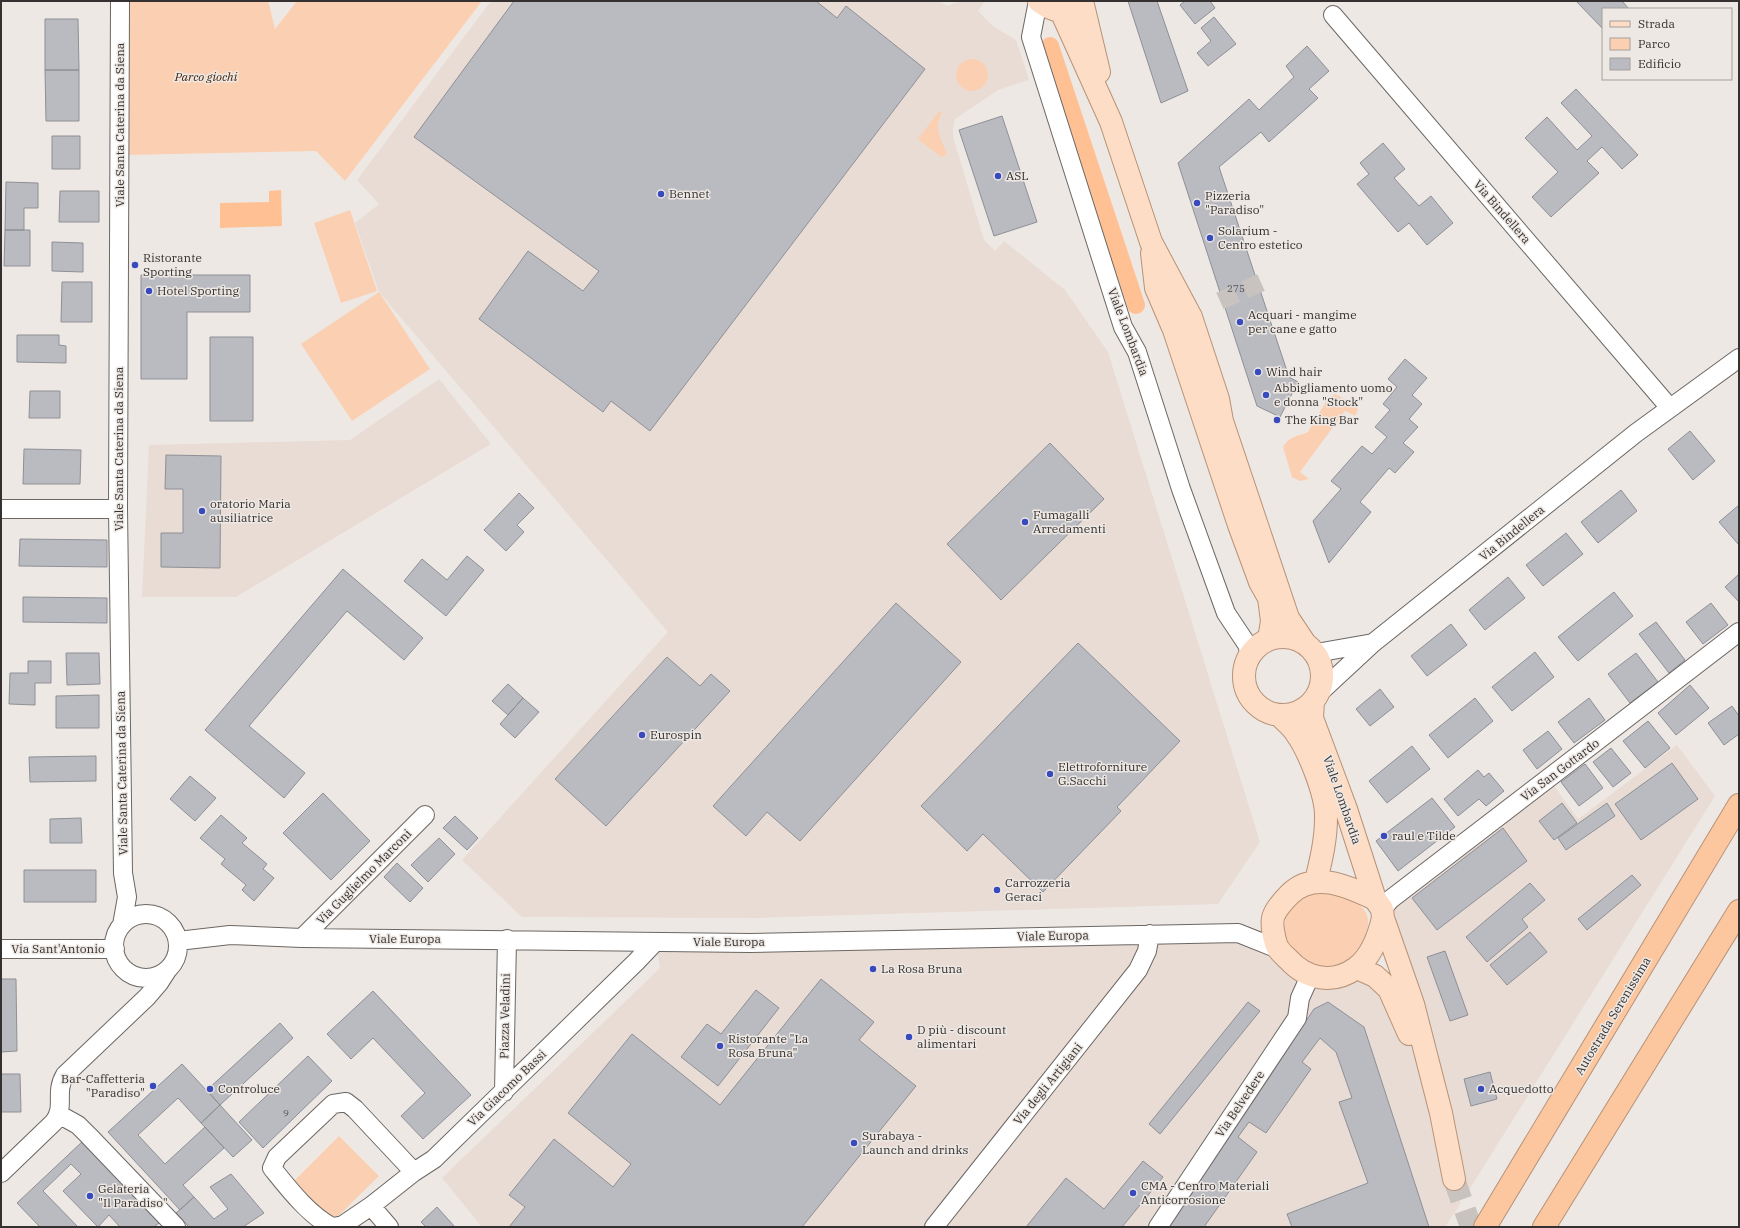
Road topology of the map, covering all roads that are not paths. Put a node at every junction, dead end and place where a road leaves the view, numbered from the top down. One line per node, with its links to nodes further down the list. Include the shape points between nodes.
1 (120, 1): 11 (street, Viale Santa Caterina da Siena)
2 (1039, 1): 4 (main road, via 1048,8); 16 (street, Viale Lombardia, via 1031,37 1123,327 1137,352 1181,489 1226,613 1248,646)
3 (1086, 3): 4 (main road, via 1073,10); 6 (main road)
4 (1061, 11): 6 (main road)
5 (1333, 16): 9 (street, Via Bindellera)
6 (1111, 122): 7 (main road)
7 (1151, 242): 13 (main road, via 1156,288 1174,330 1260,582 1269,598 1272,621); 15 (main road, via 1191,317 1218,399 1222,421 1288,618)
8 (1739, 358): 9 (street, Via Bindellera)
9 (1670, 408): 14 (street, Via Bindellera)
10 (1, 509): 11 (street)
11 (118, 509): 22 (street, Viale Santa Caterina da Siena, via 123,873)
12 (1739, 632): 23 (street, Via San Gottardo)
13 (1269, 639): 15 (main road, via 1287,637); 16 (main road, via 1259,645)
14 (1373, 643): 15 (street, Via Bindellera); 17 (street, Via Bindellera)
15 (1310, 648): 17 (main road, via 1321,666 1322,681)
16 (1249, 657): 18 (main road, via 1244,671 1245,687 1252,701 1264,710)
17 (1316, 698): 18 (main road, via 1298,712); 23 (main road, Viale Lombardia, via 1312,718)
18 (1279, 715): 21 (main road, Viale Lombardia, via 1302,742 1320,785 1326,816 1324,850)
19 (1739, 804): 52 (highway, Autostrada Serenissima)
20 (425, 815): 28 (street, Via Guglielmo Marconi)
21 (1316, 881): 23 (main road, via 1336,883); 34 (main road, via 1295,889 1273,916 1273,931)
22 (127, 897): 25 (street); 26 (street, Viale Santa Caterina da Siena)
23 (1380, 909): 35 (main road, via 1379,933 1370,952); 41 (main road, Viale Lombardia, via 1413,1004)
24 (1739, 911): 53 (highway)
25 (157, 916): 26 (street, via 134,916); 30 (street, via 168,923)
26 (122, 926): 33 (street, via 115,941)
27 (1150, 934): 31 (street, Viale Europa, via 750,943); 34 (street, Viale Europa, via 1238,934); 50 (street, Via degli Artigiani, via 1147,951 1138,970)
28 (302, 938): 29 (street, Viale Europa); 30 (street, Viale Europa, via 230,935)
29 (507, 939): 31 (street, Viale Europa); 40 (street, Piazza Veladini)
30 (178, 941): 36 (street, via 176,956)
31 (655, 942): 40 (street, Via Giacomo Bassi)
32 (1, 949): 33 (street, Via Sant'Antonio)
33 (115, 949): 37 (street, via 120,963)
34 (1278, 949): 38 (main road, via 1294,966)
35 (1357, 968): 38 (main road, via 1331,977); 41 (main road, Viale Lombardia, via 1375,976 1389,990)
36 (168, 969): 37 (street, via 150,977); 39 (street, via 159,984)
37 (131, 974): 39 (street, via 133,990)
38 (1310, 976): 51 (street, Via Belvedere, via 1300,998 1297,1018)
39 (128, 1014): 42 (street, via 65,1074 60,1082)
40 (504, 1092): 43 (street, Via Giacomo Bassi, via 434,1159)
41 (1441, 1113): 45 (main road, Viale Lombardia)
42 (60, 1115): 44 (street); 47 (street, via 78,1125)
43 (414, 1172): 46 (street, Via Giacomo Bassi); 48 (street, via 355,1109 346,1102 333,1104 277,1156 272,1168 319,1220)
44 (1, 1173)
45 (1454, 1179)
46 (371, 1206): 48 (street, via 343,1225); 49 (street)
47 (176, 1227)
48 (333, 1227)
49 (389, 1227)
50 (934, 1227)
51 (1158, 1227)
52 (1485, 1227)
53 (1544, 1227)

